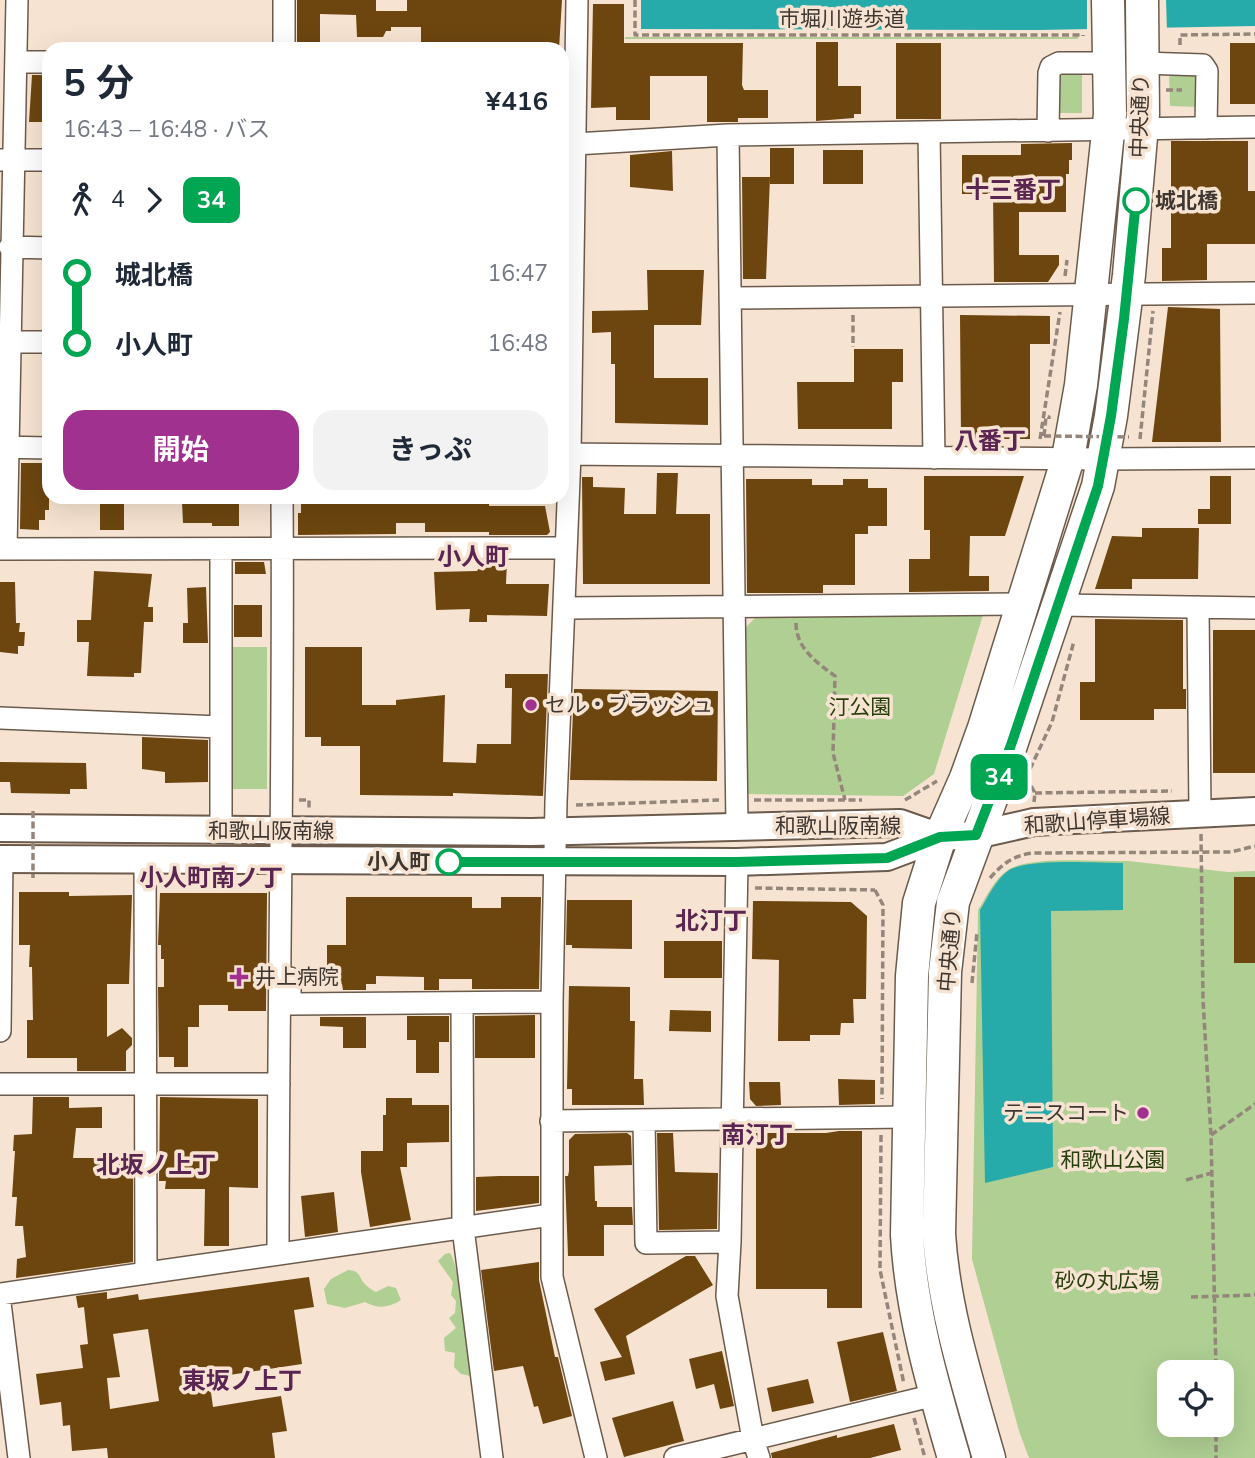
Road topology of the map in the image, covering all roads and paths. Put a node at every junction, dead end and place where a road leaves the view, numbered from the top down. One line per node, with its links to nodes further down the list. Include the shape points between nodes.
1 (17, 0): 13 (street)
2 (284, 0): 8 (street)
3 (576, 0): 12 (street)
4 (635, 0): 10 (path, 市堀川遊歩道, via 635,34)
5 (1108, 0): 10 (highway, 中央通り)
6 (1142, 0): 11 (highway, 中央通り)
7 (1255, 34): 9 (path, via 1180,34)
8 (284, 42)
9 (1180, 43)
10 (1100, 47): 21 (street, via 1051,67); 22 (highway, 中央通り, via 1110,114)
11 (1142, 53): 19 (street, via 1203,65 1207,71); 20 (highway, 中央通り)
12 (569, 55)
13 (16, 62): 14 (street); 26 (street)
14 (42, 62)
15 (1170, 90): 16 (path)
16 (1182, 90)
17 (569, 93): 25 (street)
18 (1255, 127): 19 (street)
19 (1206, 128): 20 (street)
20 (1142, 130): 22 (street); 35 (highway, 中央通り)
21 (1048, 131): 22 (street); 23 (street)
22 (1107, 131): 32 (highway, 中央通り)
23 (929, 133): 24 (street, via 791,129); 34 (street)
24 (728, 135): 25 (street); 33 (street)
25 (571, 153): 28 (street)
26 (6, 160): 27 (street); 29 (street)
27 (42, 160)
28 (569, 221)
29 (10, 247): 30 (street); 38 (street)
30 (42, 248)
31 (1255, 293): 35 (street)
32 (1090, 295): 34 (street); 35 (street); 50 (highway, 中央通り)
33 (731, 298): 34 (street); 48 (street)
34 (932, 298): 49 (street)
35 (1140, 304): 46 (path); 52 (highway, 中央通り)
36 (853, 309): 40 (path)
37 (1060, 310): 43 (path)
38 (4, 342): 39 (street); 44 (street)
39 (42, 342)
40 (853, 347)
41 (1047, 432): 42 (path, bridge, via 1046,416 1044,436)
42 (1129, 437)
43 (1039, 443)
44 (4, 447): 45 (street); 57 (street)
45 (42, 448)
46 (1140, 449)
47 (569, 454): 48 (street)
48 (732, 456): 49 (street); 64 (street)
49 (934, 458): 50 (street)
50 (1068, 458): 52 (street); 59 (highway, 中央通り)
51 (1255, 458): 52 (street)
52 (1103, 459): 60 (highway, 中央通り)
53 (282, 504): 58 (street)
54 (566, 504): 56 (street)
55 (222, 548): 57 (street); 58 (street); 67 (street)
56 (566, 548): 58 (street); 63 (street)
57 (3, 549)
58 (283, 550): 82 (street)
59 (1023, 604): 61 (street); 85 (highway, 中央通り, via 967,778)
60 (1059, 605): 62 (street); 84 (highway, 中央通り)
61 (795, 607): 64 (street); 73 (path, via 796,633 809,656 835,676 833,753)
62 (1198, 607): 65 (street); 75 (street)
63 (565, 608): 64 (street); 83 (street)
64 (733, 608): 79 (street)
65 (1255, 608)
66 (0, 718): 67 (street)
67 (220, 727): 81 (street)
68 (1025, 775): 70 (path)
69 (940, 779): 74 (path)
70 (1032, 786)
71 (1035, 793): 75 (path)
72 (309, 800): 76 (path)
73 (845, 800)
74 (908, 800)
75 (1200, 802): 78 (main road, 和歌山停車場線); 84 (main road, 和歌山停車場線, via 1034,822); 87 (path)
76 (309, 810)
77 (33, 811): 93 (path, bridge)
78 (1255, 811)
79 (737, 826): 83 (main road, 和歌山阪南線); 85 (main road, 和歌山阪南線, via 900,823)
80 (0, 828): 81 (main road, 和歌山阪南線)
81 (221, 831): 82 (main road, 和歌山阪南線)
82 (283, 831): 83 (main road, 和歌山阪南線); 90 (street)
83 (556, 832): 91 (street)
84 (976, 835): 85 (main road, 和歌山停車場線); 133 (highway, 中央通り, via 953,902 946,972 939,1234 947,1306)
85 (940, 837): 92 (main road, 和歌山阪南線, via 887,858); 107 (highway, 中央通り, via 919,903 912,975)
86 (1255, 846): 87 (path)
87 (1201, 852): 94 (path, via 1032,852 1002,864); 111 (path)
88 (1, 859): 89 (main road, 和歌山阪南線); 102 (street)
89 (145, 859): 90 (main road, 和歌山阪南線); 104 (street)
90 (282, 861): 91 (main road, 和歌山阪南線); 98 (street)
91 (556, 862): 92 (main road, 和歌山阪南線); 100 (street)
92 (737, 862): 108 (street)
93 (33, 878)
94 (987, 881)
95 (875, 890): 96 (path)
96 (883, 905)
97 (977, 926): 99 (path)
98 (280, 931): 101 (street, via 290,958 290,1004); 105 (street)
99 (971, 989)
100 (552, 1002): 101 (street); 110 (street)
101 (462, 1004): 115 (street)
102 (0, 1031)
103 (0, 1084): 104 (street)
104 (145, 1084): 105 (street); 118 (street)
105 (279, 1084): 117 (street)
106 (1255, 1104): 111 (path)
107 (909, 1117): 108 (street); 125 (highway, 中央通り, via 909,1272)
108 (731, 1118): 109 (street); 116 (street)
109 (644, 1120): 110 (street); 116 (street, via 646,1243)
110 (551, 1121): 114 (street)
111 (1211, 1135): 112 (path)
112 (1212, 1173): 113 (path); 121 (path)
113 (1186, 1180)
114 (551, 1215): 115 (street); 130 (street, via 552,1277)
115 (463, 1228): 117 (street); 129 (street)
116 (730, 1242): 127 (street, via 727,1296)
117 (278, 1254): 118 (street)
118 (146, 1273): 119 (street)
119 (0, 1294)
120 (1255, 1295): 121 (path)
121 (1216, 1296): 122 (path); 124 (path)
122 (1191, 1297)
123 (0, 1303): 128 (street)
124 (1216, 1360)
125 (935, 1395): 127 (street); 132 (highway, 中央通り)
126 (1216, 1437): 134 (path)
127 (756, 1448): 131 (street)
128 (19, 1458)
129 (492, 1458)
130 (596, 1458)
131 (675, 1458)
132 (954, 1458)
133 (989, 1458)
134 (1216, 1458)

